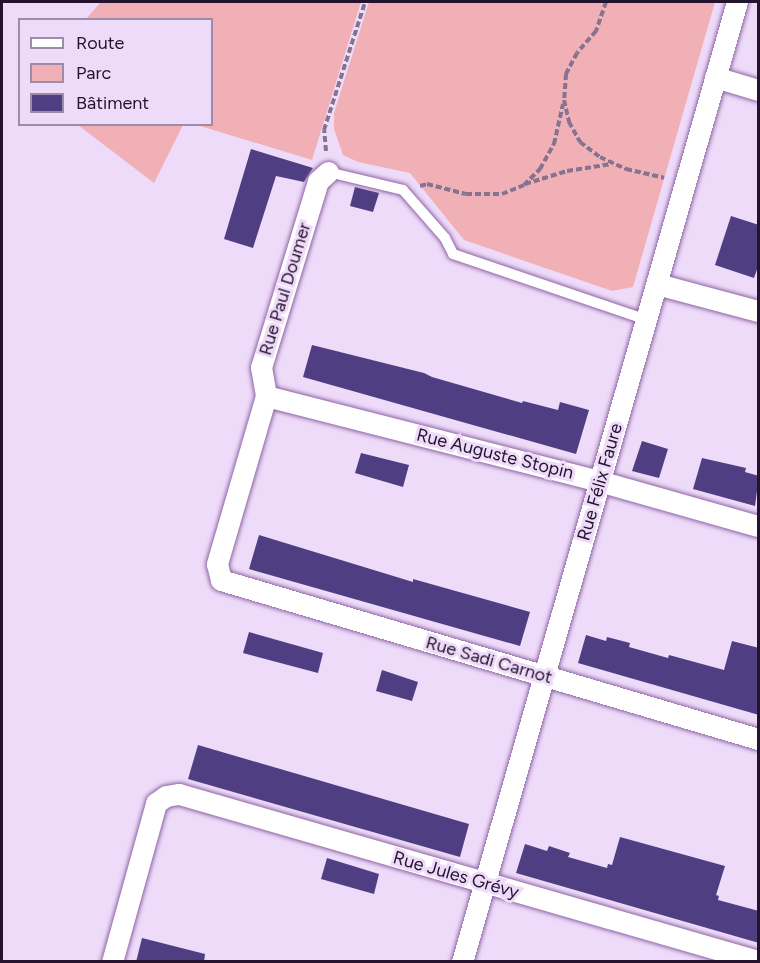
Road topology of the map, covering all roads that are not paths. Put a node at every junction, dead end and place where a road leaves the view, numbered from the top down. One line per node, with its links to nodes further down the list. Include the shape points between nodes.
1 (736, 2): 2 (street, Rue Félix Faure)
2 (715, 77): 3 (street); 5 (street, Rue Félix Faure)
3 (759, 90)
4 (328, 172): 7 (lane, via 403,190 453,254); 8 (street, Rue Paul Doumer, via 318,181 261,367)
5 (657, 284): 6 (street); 7 (street, Rue Félix Faure)
6 (759, 311)
7 (647, 320): 9 (street, Rue Félix Faure)
8 (266, 396): 9 (street, Rue Auguste Stopin); 11 (street, Rue Paul Doumer, via 217,564)
9 (599, 481): 10 (street, Rue Auguste Stopin); 12 (street, Rue Félix Faure)
10 (759, 526)
11 (221, 580): 12 (street, Rue Sadi Carnot)
12 (544, 676): 13 (street, Rue Sadi Carnot); 14 (street, Rue Félix Faure)
13 (759, 739)
14 (483, 883): 15 (street, Rue Jules Grévy, via 179,794 166,796 156,803); 16 (street, Rue Félix Faure); 17 (street, Rue Jules Grévy)
15 (112, 962)
16 (462, 962)
17 (759, 962)

